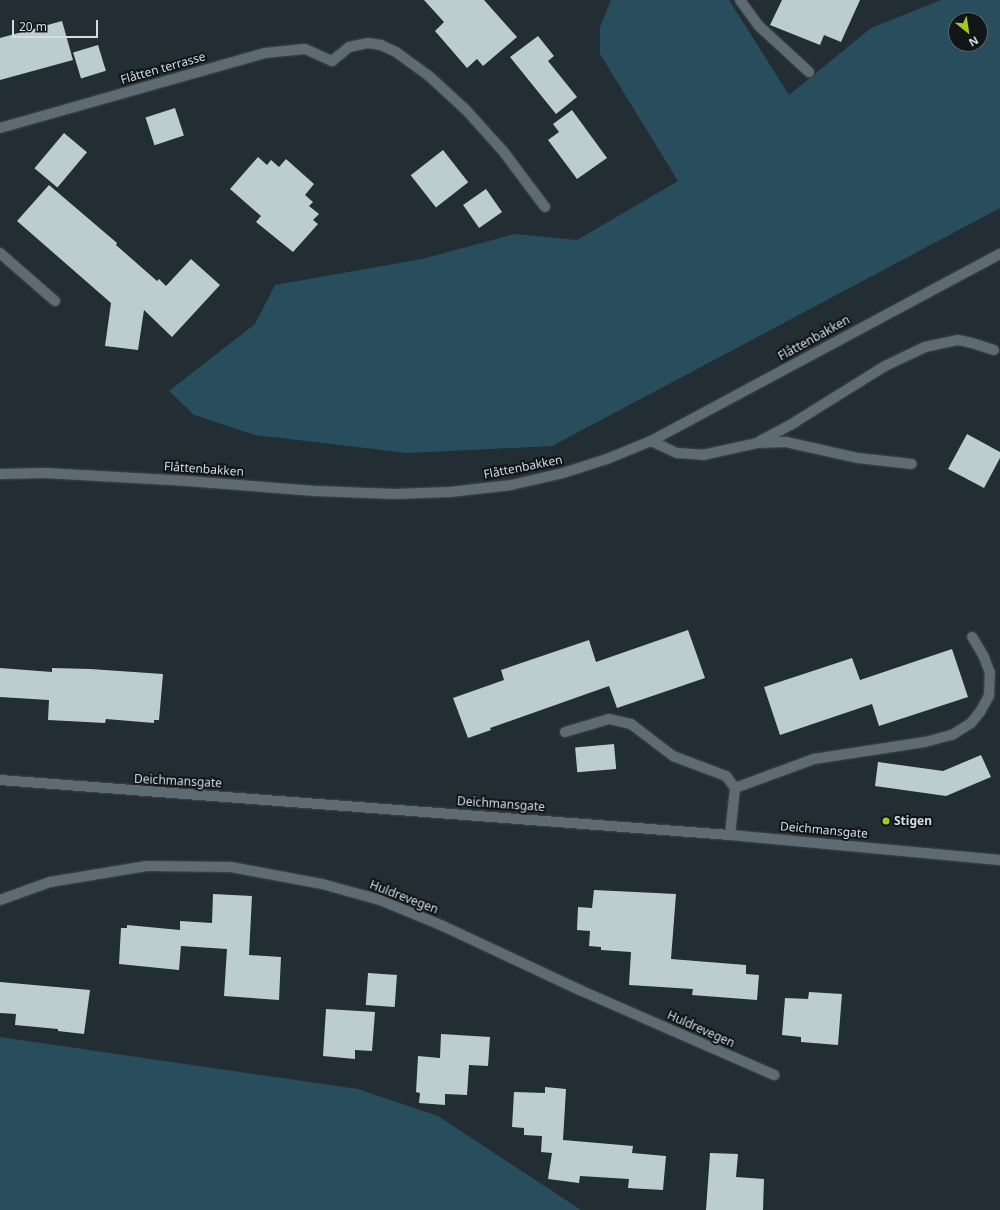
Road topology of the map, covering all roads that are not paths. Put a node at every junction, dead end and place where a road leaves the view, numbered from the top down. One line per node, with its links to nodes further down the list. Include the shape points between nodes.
1 (740, 0): 2 (street, via 759,26)
2 (809, 72)
3 (0, 128): 4 (street, Flåtten terrasse, via 265,53 305,49 332,62 349,46 368,42 396,52 428,75 466,110 503,151)
4 (545, 207)
5 (0, 254): 7 (street)
6 (1000, 254): 9 (street, Flåttenbakken)
7 (55, 301)
8 (994, 350): 10 (street, via 958,340 925,347 885,366)
9 (651, 441): 10 (street, via 677,453 702,455); 12 (street, Flåttenbakken, via 563,473 511,485 450,492 394,494 45,473)
10 (757, 443): 11 (street, via 786,442 858,458)
11 (912, 464)
12 (0, 474)
13 (972, 637): 16 (street, via 990,673 989,696 980,712 965,727 952,735 925,742 814,759)
14 (565, 732): 16 (street, via 609,719 631,724 673,756 726,776)
15 (0, 780): 17 (street, Deichmansgate)
16 (735, 788): 17 (street)
17 (730, 835): 18 (street, Deichmansgate)
18 (1000, 860)
19 (0, 900): 20 (street, Huldrevegen, via 50,882 147,866 231,867 322,884 380,900 443,926)
20 (774, 1075)

